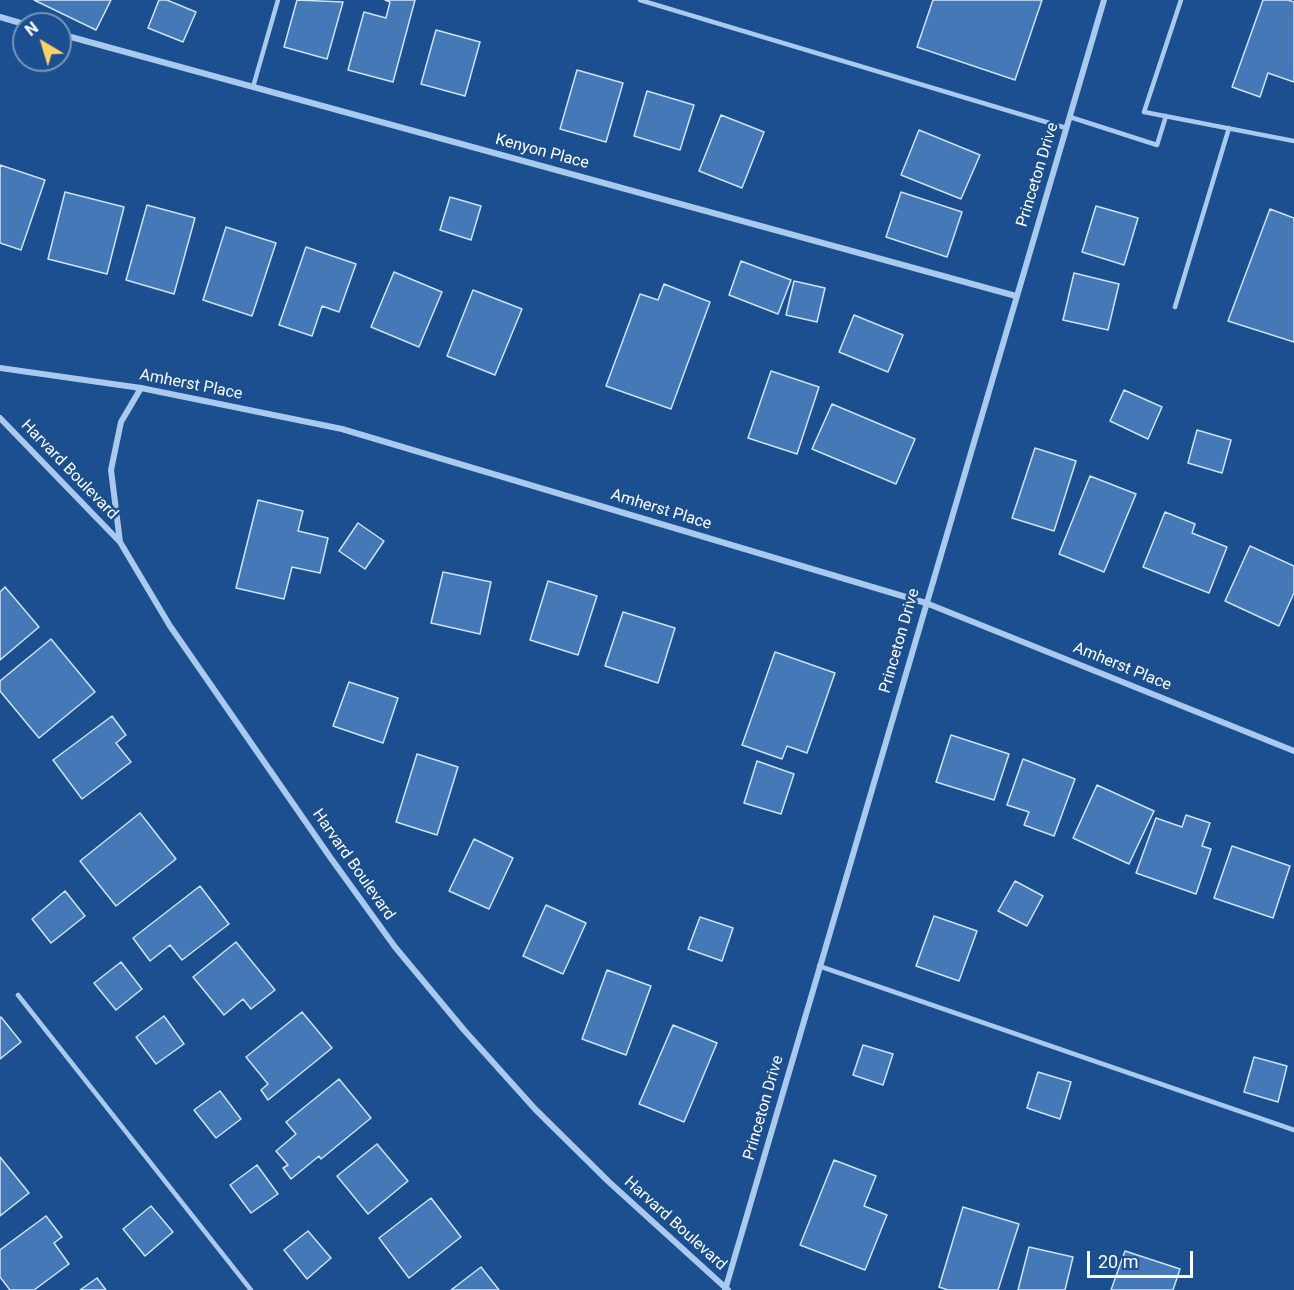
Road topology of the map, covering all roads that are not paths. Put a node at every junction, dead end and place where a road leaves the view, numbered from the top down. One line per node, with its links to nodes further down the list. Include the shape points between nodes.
1 (278, 0): 6 (lane)
2 (640, 0): 9 (lane)
3 (1104, 0): 8 (street, Princeton Drive)
4 (1181, 0): 7 (lane, via 1144,112)
5 (72, 37): 6 (street, Kenyon Place)
6 (253, 87): 12 (street, Kenyon Place)
7 (1166, 116): 8 (lane, via 1157,145); 10 (lane)
8 (1070, 117): 9 (street, Princeton Drive)
9 (1066, 128): 12 (street, Princeton Drive)
10 (1228, 128): 11 (lane); 13 (lane)
11 (1294, 141)
12 (1016, 296): 18 (street, Princeton Drive)
13 (1175, 307)
14 (0, 368): 15 (street, Amherst Place)
15 (141, 388): 17 (street, via 121,422 111,470); 18 (street, Amherst Place, via 342,429)
16 (0, 418): 17 (street, Harvard Boulevard)
17 (120, 542): 23 (street, Harvard Boulevard, via 170,626 395,948 535,1109)
18 (926, 603): 19 (street, Amherst Place); 20 (street, Princeton Drive)
19 (1294, 751)
20 (819, 966): 22 (lane); 23 (street, Princeton Drive)
21 (18, 995): 24 (lane)
22 (1294, 1130)
23 (726, 1289)
24 (251, 1290)

